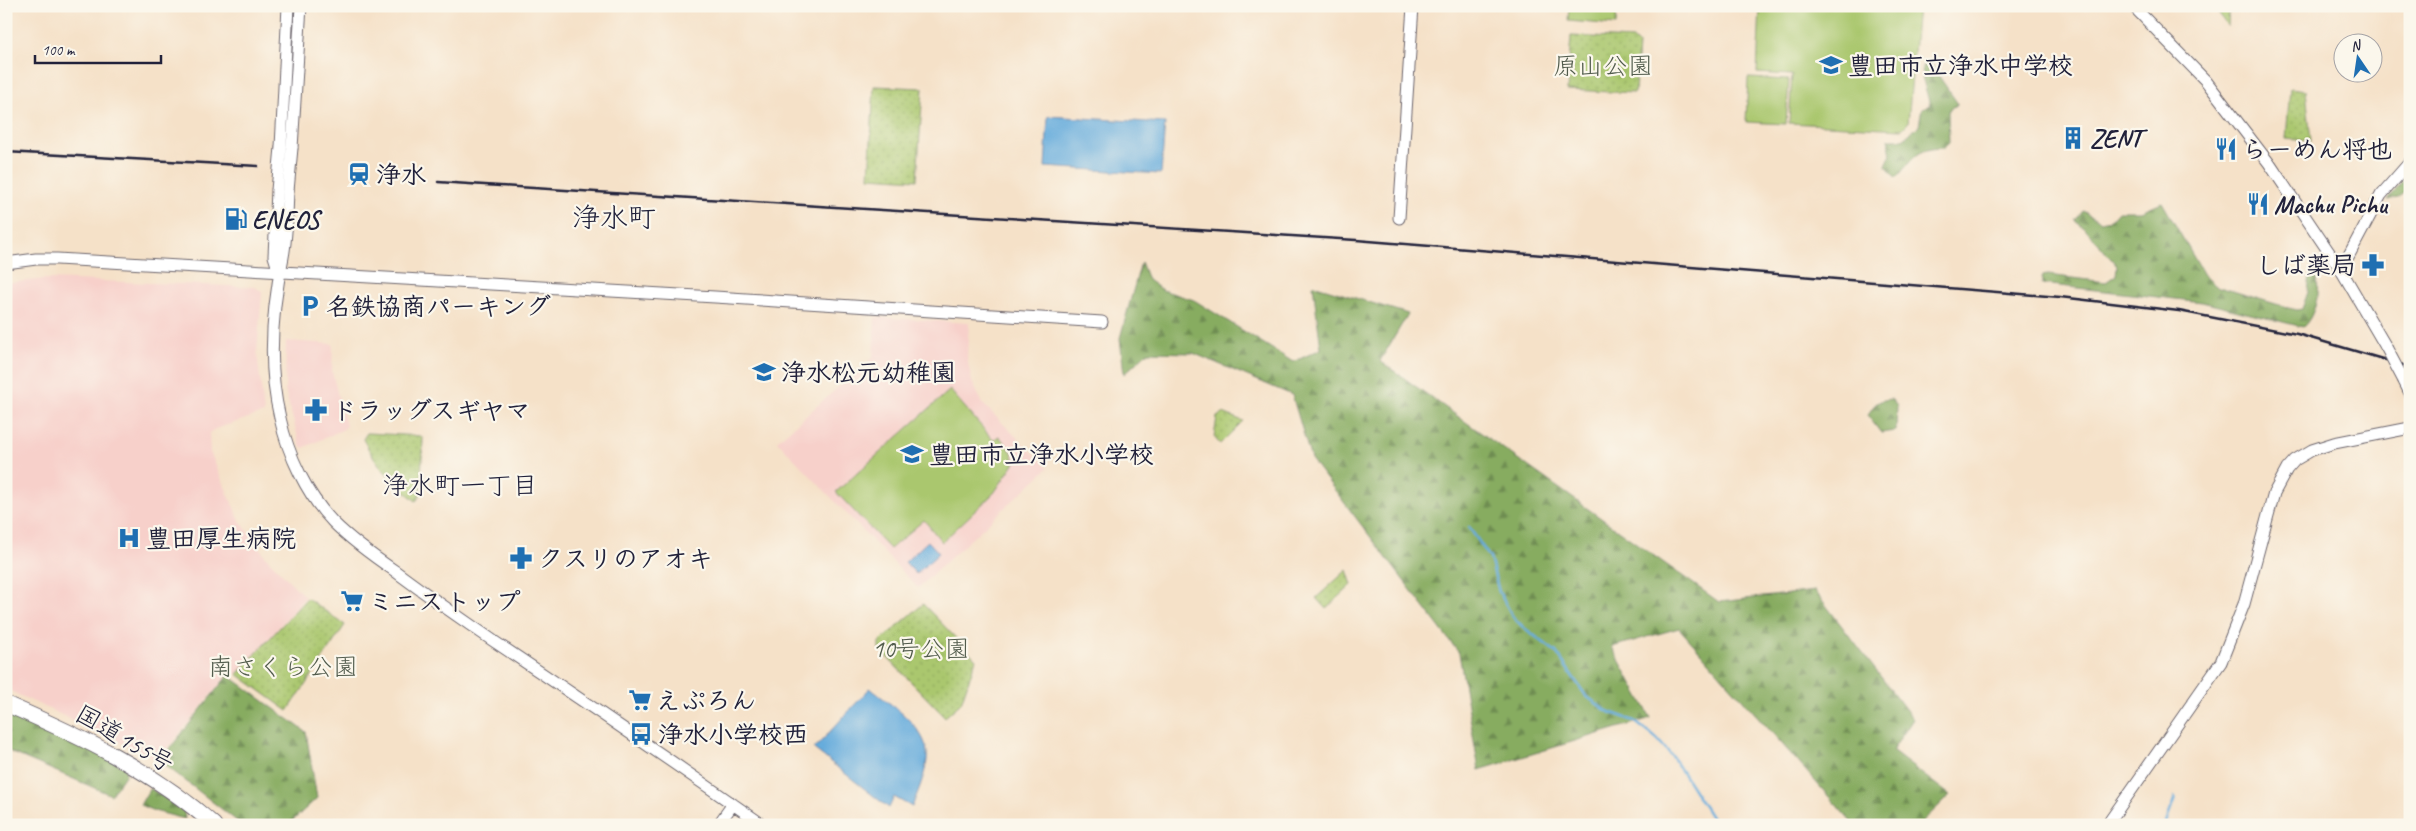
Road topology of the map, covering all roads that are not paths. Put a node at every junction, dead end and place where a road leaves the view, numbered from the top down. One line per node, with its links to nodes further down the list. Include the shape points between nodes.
1 (288, 6): 5 (street)
2 (301, 6): 5 (street)
3 (1413, 6): 7 (street)
4 (2133, 6): 9 (street, via 2211,88 2269,163)
5 (286, 147): 10 (street, bridge, via 274,256)
6 (2410, 162): 9 (street, via 2381,195)
7 (1399, 218)
8 (6, 263): 10 (street, via 57,259)
9 (2341, 270): 12 (street, bridge)
10 (279, 272): 11 (street); 15 (street, via 273,328 273,370 280,418 304,481 332,521 354,542 434,600)
11 (1102, 322)
12 (2410, 393)
13 (2410, 428): 19 (street, via 2312,450 2287,469 2274,493 2244,604 2221,662)
14 (6, 704): 16 (highway, 国道155号, via 130,764)
15 (733, 804): 17 (street); 18 (street)
16 (214, 825)
17 (718, 825)
18 (763, 825)
19 (2107, 825)

